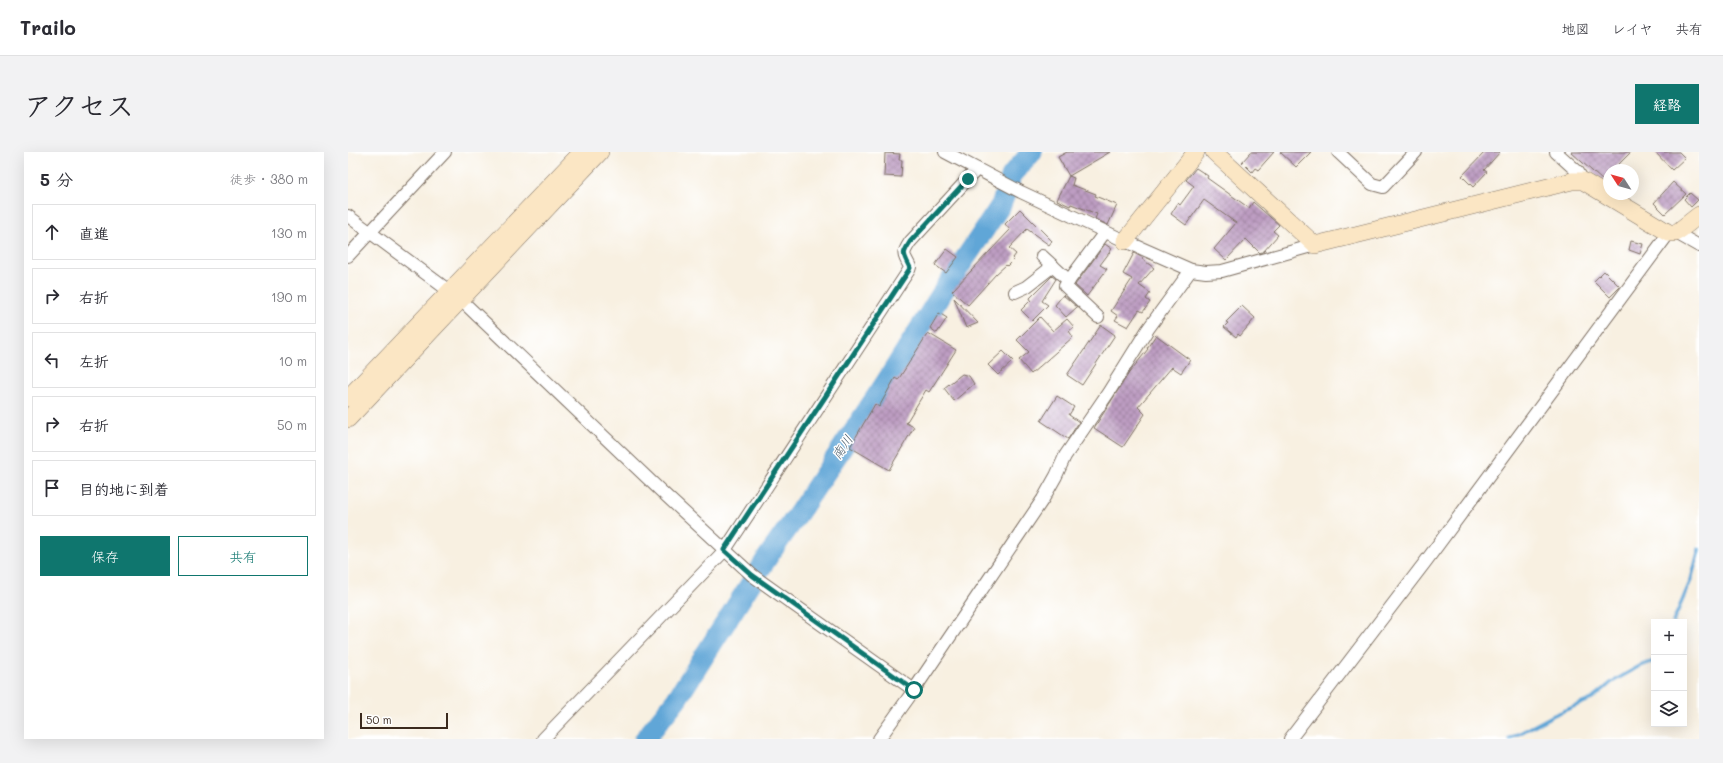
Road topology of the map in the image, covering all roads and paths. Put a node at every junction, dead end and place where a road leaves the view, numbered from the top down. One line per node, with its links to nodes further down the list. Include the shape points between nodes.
1 (446, 152): 14 (street)
2 (582, 152): 26 (street)
3 (600, 152): 26 (street)
4 (945, 152): 10 (street)
5 (1196, 152): 17 (street)
6 (1214, 152): 18 (street)
7 (1338, 152): 8 (street, via 1372,184 1384,187)
8 (1416, 152)
9 (1556, 152): 11 (street, via 1578,172)
10 (982, 171): 15 (street); 30 (street, via 910,242 904,251 909,270)
11 (1582, 181): 16 (street); 18 (street, via 1572,181)
12 (1699, 215): 16 (street)
13 (348, 216): 14 (street)
14 (370, 232): 20 (street); 26 (street)
15 (1105, 232): 17 (street); 24 (street)
16 (1673, 233): 19 (street); 34 (street)
17 (1125, 241): 23 (street)
18 (1315, 245): 23 (street, via 1222,271)
19 (1699, 246)
20 (348, 256)
21 (1042, 256): 22 (street)
22 (1053, 266): 24 (street); 25 (street, via 1026,287)
23 (1191, 270): 31 (street, via 1148,329 1064,456 1043,499)
24 (1069, 281): 27 (street, via 1065,286)
25 (1015, 292)
26 (455, 294): 28 (street); 29 (street); 30 (street)
27 (1098, 317)
28 (348, 398)
29 (348, 419)
30 (724, 550): 31 (street, via 756,578); 32 (street)
31 (914, 690): 33 (street)
32 (543, 739)
33 (879, 739)
34 (1290, 739)

